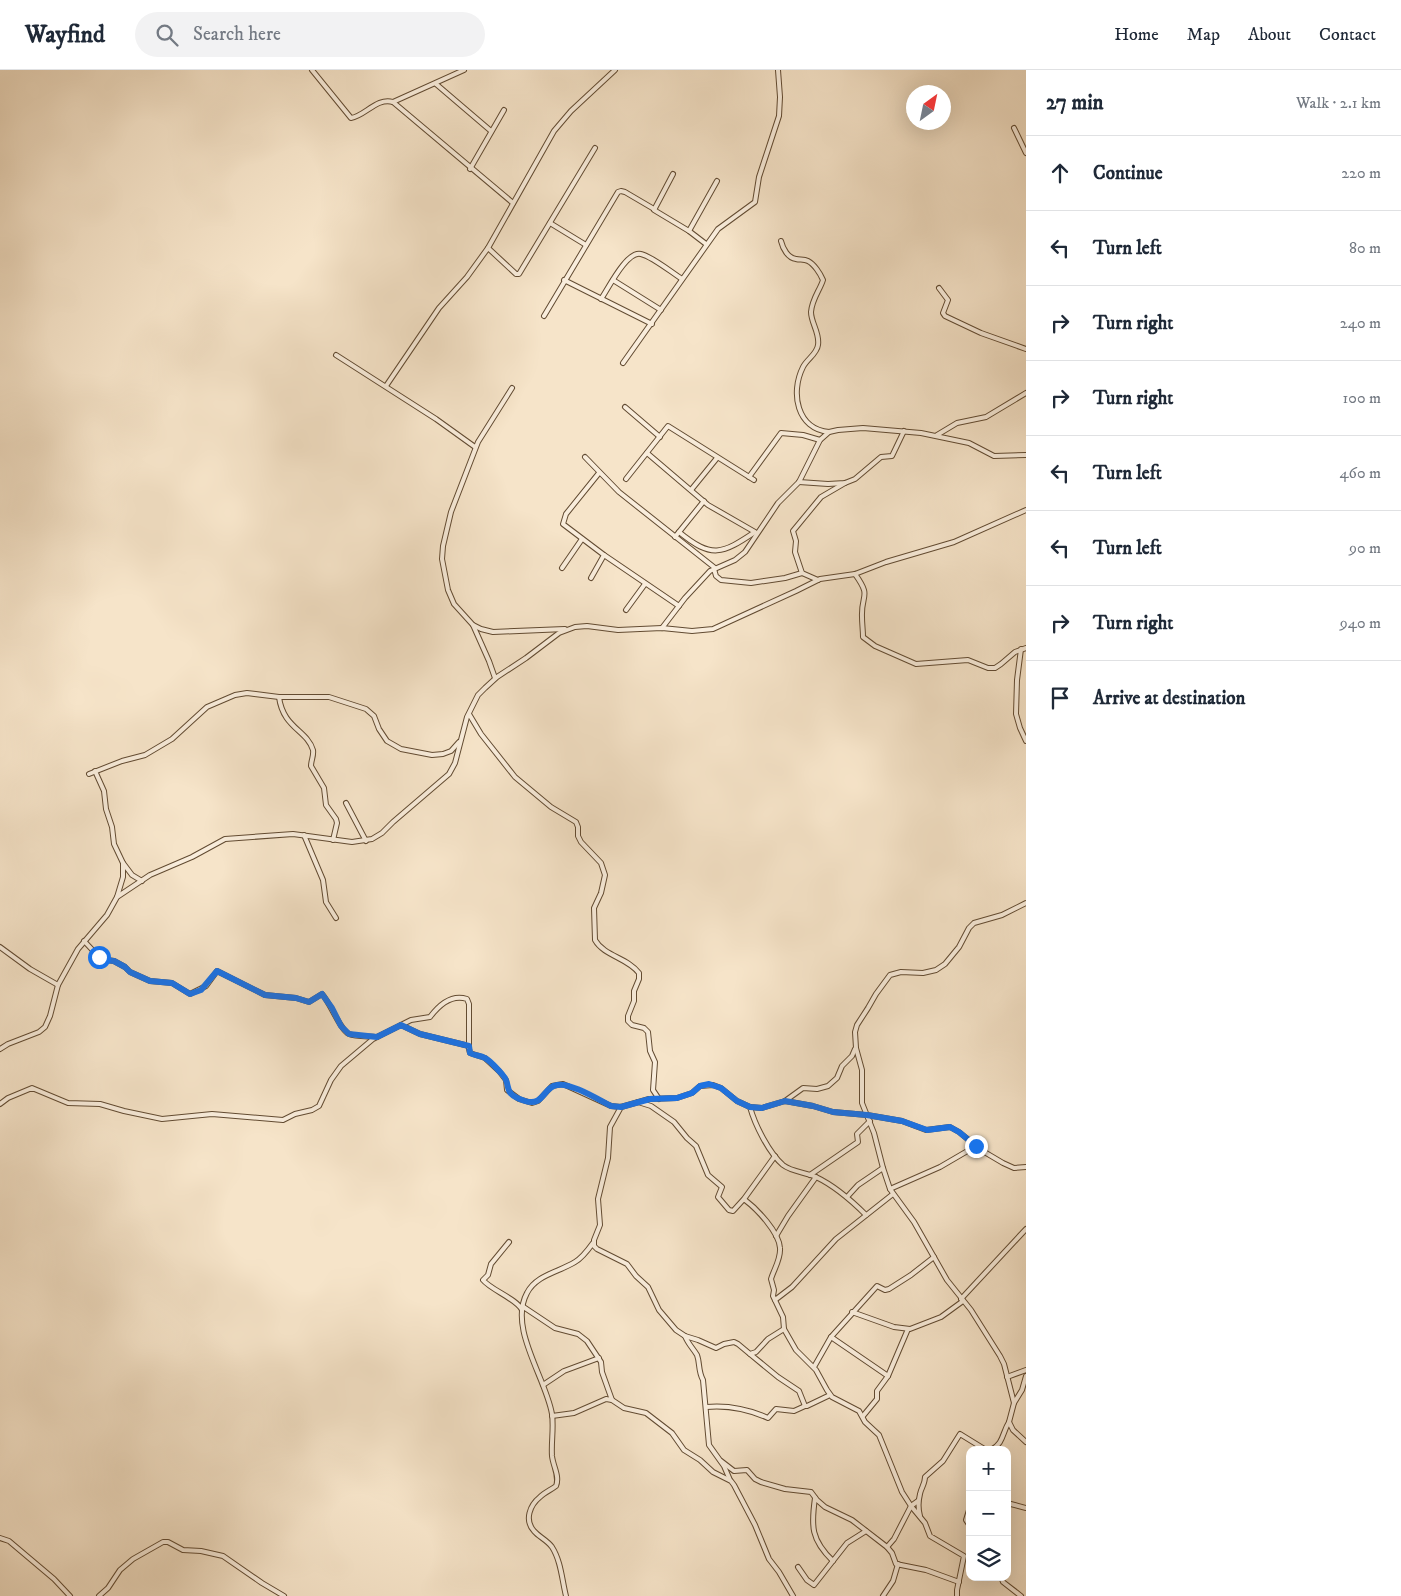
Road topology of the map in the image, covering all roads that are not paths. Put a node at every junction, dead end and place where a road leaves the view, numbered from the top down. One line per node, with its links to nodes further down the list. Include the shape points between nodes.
1 (312, 70): 6 (street, via 352,119 377,104 387,100)
2 (464, 70): 5 (street)
3 (615, 70): 15 (street, via 563,120)
4 (778, 70): 20 (street, via 779,116 758,178 755,202 723,224)
5 (436, 84): 6 (street); 9 (street)
6 (393, 102): 12 (street)
7 (504, 110): 9 (street)
8 (1014, 128): 11 (street)
9 (491, 131): 12 (street)
10 (595, 148): 17 (street)
11 (1026, 153)
12 (470, 169): 15 (street)
13 (674, 174): 16 (street)
14 (717, 181): 18 (street)
15 (513, 203): 22 (street)
16 (654, 209): 18 (street); 21 (street, via 625,192 618,192)
17 (550, 223): 21 (street); 22 (street, via 519,274)
18 (689, 231): 20 (street)
19 (781, 241): 39 (street, via 790,256 807,260 823,280 812,311 818,346 801,372 797,400 800,412 810,425)
20 (706, 244): 23 (street)
21 (586, 245): 24 (street)
22 (488, 248): 34 (street, via 439,308)
23 (682, 279): 25 (street, via 637,253 628,257); 28 (street)
24 (564, 280): 27 (street); 29 (street)
25 (614, 280): 27 (street); 28 (street)
26 (939, 288): 31 (street, via 948,300 943,313 945,316)
27 (601, 299): 30 (street)
28 (662, 310): 30 (street)
29 (544, 316)
30 (652, 324): 33 (street)
31 (1026, 349)
32 (336, 355): 34 (street)
33 (623, 363)
34 (386, 386): 43 (street)
35 (512, 388): 43 (street)
36 (1026, 394): 40 (street, via 986,417 957,423)
37 (625, 407): 41 (street)
38 (904, 431): 39 (street, via 851,428); 40 (street); 53 (street, via 892,456 881,456 855,479)
39 (830, 432): 42 (street)
40 (936, 435): 45 (street, via 975,445 994,456)
41 (660, 437): 44 (street); 47 (street, via 670,426)
42 (820, 440): 49 (street, via 781,433); 52 (street)
43 (475, 448): 70 (street, via 451,512 442,559 451,599)
44 (647, 453): 50 (street); 54 (street)
45 (1026, 455)
46 (585, 457): 48 (street)
47 (717, 458): 49 (street); 54 (street)
48 (599, 472): 58 (street); 59 (street, via 563,524)
49 (749, 477): 51 (street)
50 (626, 479)
51 (754, 480)
52 (799, 482): 53 (street); 62 (street, via 778,503 745,552 735,560)
53 (845, 483): 63 (street, via 821,497 794,528 795,552)
54 (691, 490): 55 (street)
55 (704, 501): 57 (street); 57 (street, via 755,532 720,551 701,548)
56 (1026, 510): 64 (street, via 954,542)
57 (679, 532): 58 (street)
58 (675, 537): 62 (street)
59 (582, 539): 60 (street); 61 (street)
60 (604, 555): 65 (street); 67 (street)
61 (562, 568)
62 (714, 568): 63 (street, via 721,580 750,583); 68 (street)
63 (802, 573): 66 (street)
64 (855, 574): 66 (street); 73 (street, via 866,594 863,637 909,662 968,660 991,668)
65 (591, 578)
66 (818, 580): 71 (street, via 713,629)
67 (645, 584): 68 (street); 69 (street)
68 (679, 606): 71 (street)
69 (626, 610)
70 (472, 625): 72 (street, via 493,632); 74 (street)
71 (662, 628): 72 (street, via 618,630 587,626)
72 (567, 629): 74 (street)
73 (1024, 649): 78 (street, via 1016,714)
74 (495, 678): 76 (street, via 478,695)
75 (279, 697): 77 (street, via 329,697 366,708 388,741 401,749 422,754 443,754 451,751); 79 (street, via 247,693 228,698 207,707 172,739 151,751); 83 (street, via 283,714 312,750 311,766 324,788 326,805 337,823)
76 (469, 714): 77 (street); 98 (street, via 514,777 576,822 581,842 604,867 604,881 594,908 595,940 638,973 628,1020 648,1032 655,1062 653,1090)
77 (461, 740): 84 (street, via 455,763 445,779 382,833)
78 (1026, 741)
79 (95, 771): 80 (street); 85 (street, via 104,791 114,844)
80 (89, 774)
81 (346, 803): 84 (street)
82 (304, 835): 83 (street); 86 (street, via 225,839); 89 (street, via 323,880 326,902)
83 (333, 840): 84 (street)
84 (366, 840)
85 (123, 863): 86 (street, via 132,875); 87 (street)
86 (142, 881): 87 (street)
87 (117, 897): 90 (street, via 107,915)
88 (1026, 903): 96 (street, via 1002,915 974,923 959,947 936,970 901,972 887,977 857,1025 854,1032)
89 (336, 918)
90 (84, 940): 92 (street); 94 (street, via 101,959 114,961 150,981 172,983 190,994 201,990 217,971 269,996 309,1002 322,994 347,1033)
91 (0, 947): 92 (street)
92 (58, 985): 97 (street, via 45,1027)
93 (401, 1025): 94 (street); 95 (street, via 420,1034); 95 (street, via 430,1017 438,1007 452,999 465,998 469,1004)
94 (377, 1037): 101 (street, via 341,1066 318,1106 282,1120 212,1114 162,1119 96,1103 68,1102 32,1088)
95 (469, 1046): 104 (street, via 470,1053 485,1058 503,1075 507,1090 519,1099 532,1103 538,1101 552,1086 563,1084)
96 (856, 1048): 99 (street, via 828,1086 803,1088); 107 (street, via 862,1070 862,1103)
97 (0, 1049)
98 (658, 1099): 100 (street); 103 (street, via 682,1097 709,1084); 105 (street)
99 (785, 1101): 103 (street, via 762,1108); 107 (street, via 833,1112)
100 (638, 1102): 102 (street); 105 (street)
101 (0, 1104)
102 (621, 1107): 104 (street); 106 (street)
103 (750, 1107): 110 (street)
104 (615, 1108): 106 (street)
105 (658, 1112): 118 (street, via 674,1122 696,1146 707,1174 722,1187 718,1197 729,1210 734,1211)
106 (616, 1115): 123 (street, via 610,1127 608,1158 599,1195 600,1226)
107 (867, 1115): 108 (street); 109 (street, via 927,1130 950,1127)
108 (870, 1121): 112 (street); 113 (street, via 857,1134 858,1142)
109 (976, 1146): 111 (street, via 1010,1167); 115 (street, via 940,1167)
110 (775, 1156): 113 (street, via 789,1168); 118 (street)
111 (1026, 1167)
112 (883, 1168): 115 (street); 117 (street)
113 (810, 1175): 114 (street)
114 (816, 1177): 117 (street); 121 (street)
115 (890, 1189): 116 (street)
116 (893, 1194): 119 (street); 124 (street)
117 (847, 1197): 119 (street)
118 (744, 1199): 121 (street)
119 (866, 1215): 125 (street, via 836,1238 790,1289)
120 (1026, 1229): 126 (street)
121 (776, 1236): 125 (street, via 780,1249 771,1279)
122 (509, 1242): 127 (street, via 482,1280)
123 (593, 1243): 127 (street, via 574,1263 534,1284 527,1292); 131 (street, via 597,1249 627,1264 648,1288 659,1310)
124 (934, 1257): 126 (street); 128 (street, via 889,1289 877,1286)
125 (775, 1300): 129 (street, via 783,1317)
126 (962, 1300): 130 (street, via 941,1317); 139 (street, via 1000,1356)
127 (522, 1308): 134 (street, via 555,1328 583,1337); 140 (street, via 526,1341)
128 (852, 1312): 130 (street, via 894,1328); 132 (street)
129 (784, 1329): 133 (street); 135 (street, via 796,1350)
130 (908, 1329): 137 (street)
131 (685, 1336): 133 (street, via 716,1348 736,1343); 145 (street, via 698,1357)
132 (831, 1337): 135 (street); 137 (street)
133 (750, 1354): 144 (street, via 799,1390)
134 (599, 1358): 140 (street, via 564,1371); 142 (street)
135 (814, 1367): 141 (street)
136 (1026, 1370): 139 (street)
137 (888, 1376): 147 (street, via 877,1391 877,1399)
138 (1026, 1376): 143 (street)
139 (1007, 1377): 143 (street)
140 (543, 1385): 146 (street)
141 (830, 1395): 144 (street); 147 (street)
142 (612, 1400): 146 (street, via 604,1399 574,1413); 153 (street, via 624,1408 646,1413 672,1433 684,1450)
143 (1014, 1403): 148 (street)
144 (805, 1406): 145 (street, via 794,1411 776,1409 768,1418 756,1412 723,1406)
145 (706, 1407): 152 (street, via 709,1445)
146 (552, 1416): 171 (street, via 552,1456 558,1484 538,1498 528,1515 533,1531 554,1552)
147 (863, 1416): 157 (street, via 879,1435 894,1476)
148 (1009, 1422): 149 (street); 151 (street)
149 (1026, 1442)
150 (980, 1446): 155 (street, via 960,1434 942,1461 925,1477)
151 (996, 1446)
152 (721, 1461): 153 (street); 154 (street, via 734,1471 747,1470 760,1482 809,1491)
153 (730, 1481): 172 (street, via 755,1525 769,1559)
154 (815, 1498): 160 (street); 163 (street, via 814,1536)
155 (919, 1500): 157 (street); 159 (street)
156 (1011, 1505): 158 (street)
157 (911, 1506): 159 (street); 162 (street, via 894,1540)
158 (1026, 1508)
159 (920, 1517): 167 (street, via 932,1538 964,1556)
160 (866, 1531): 162 (street); 163 (street, via 847,1543)
161 (0, 1538): 168 (street, via 9,1541)
162 (887, 1547): 164 (street)
163 (833, 1561): 165 (street, via 814,1585)
164 (898, 1564): 167 (street); 173 (street, via 893,1581)
165 (798, 1566)
166 (1003, 1581): 175 (street)
167 (959, 1582): 174 (street)
168 (70, 1596)
169 (98, 1596): 170 (street, via 133,1559 168,1542 183,1550 223,1556)
170 (284, 1596)
171 (566, 1596)
172 (793, 1596)
173 (883, 1596)
174 (957, 1596)
175 (1021, 1596)

